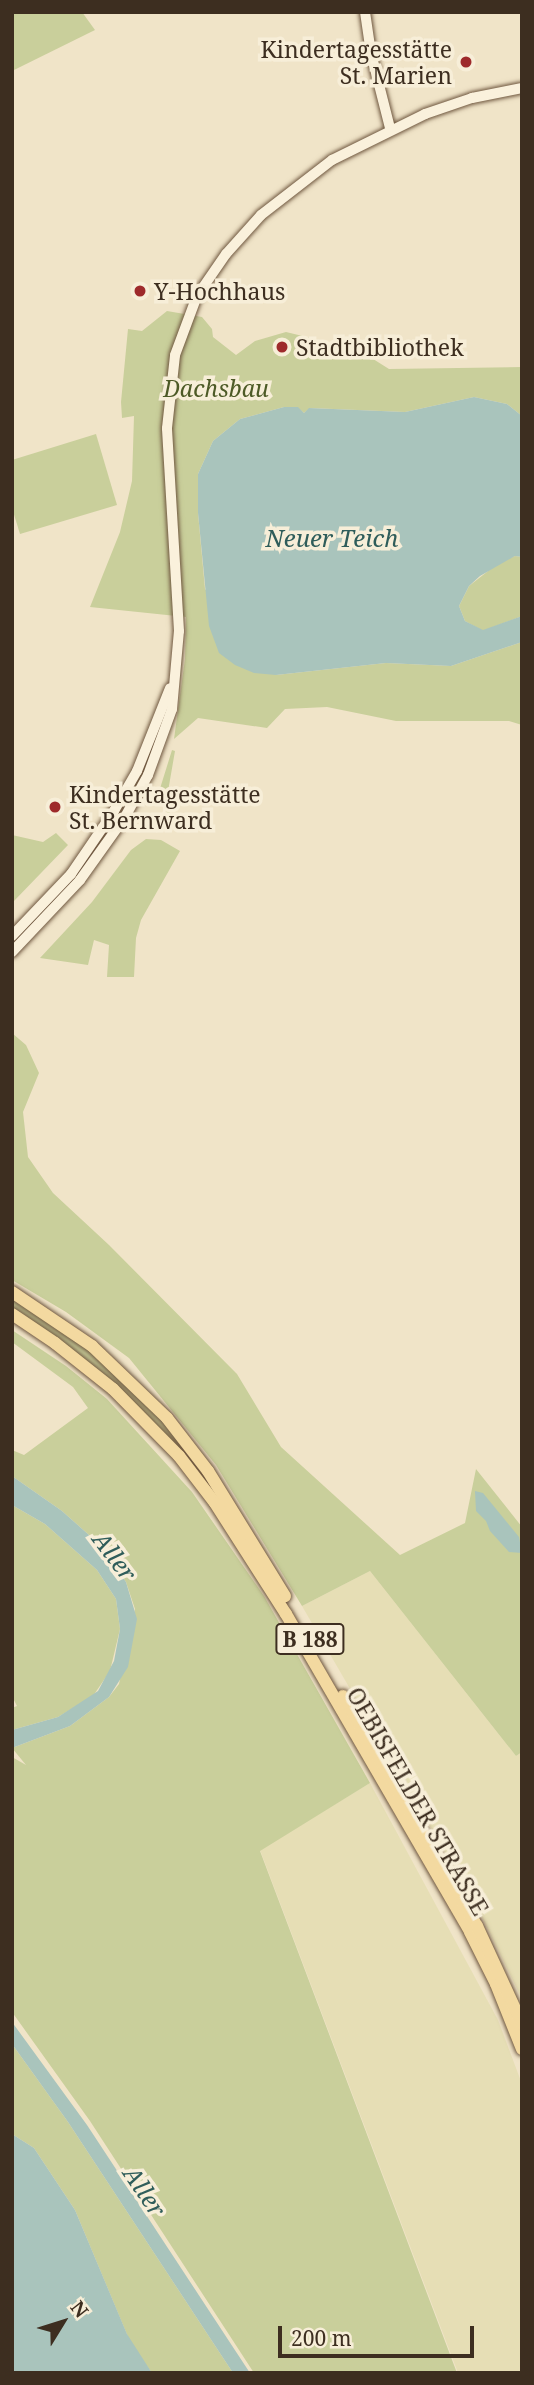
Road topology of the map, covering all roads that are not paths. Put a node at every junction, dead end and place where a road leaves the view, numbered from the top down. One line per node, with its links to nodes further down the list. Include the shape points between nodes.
1 (365, 12): 3 (street)
2 (522, 88): 3 (street, via 453,104)
3 (390, 128): 4 (street, via 332,160 261,215 205,284 184,327 175,355 167,428 179,631 177,668)
4 (125, 805): 5 (street, via 71,874); 6 (street, via 80,880)
5 (12, 936)
6 (12, 952)
7 (12, 1292): 9 (main road, OEBISFELDER STRASSE / B 188, via 118,1369 167,1418 208,1471 460,1896)
8 (12, 1314): 10 (main road, OEBISFELDER STRASSE / B 188, via 113,1389 179,1456 215,1503 286,1614 470,1931)
9 (521, 2020)
10 (520, 2046)

